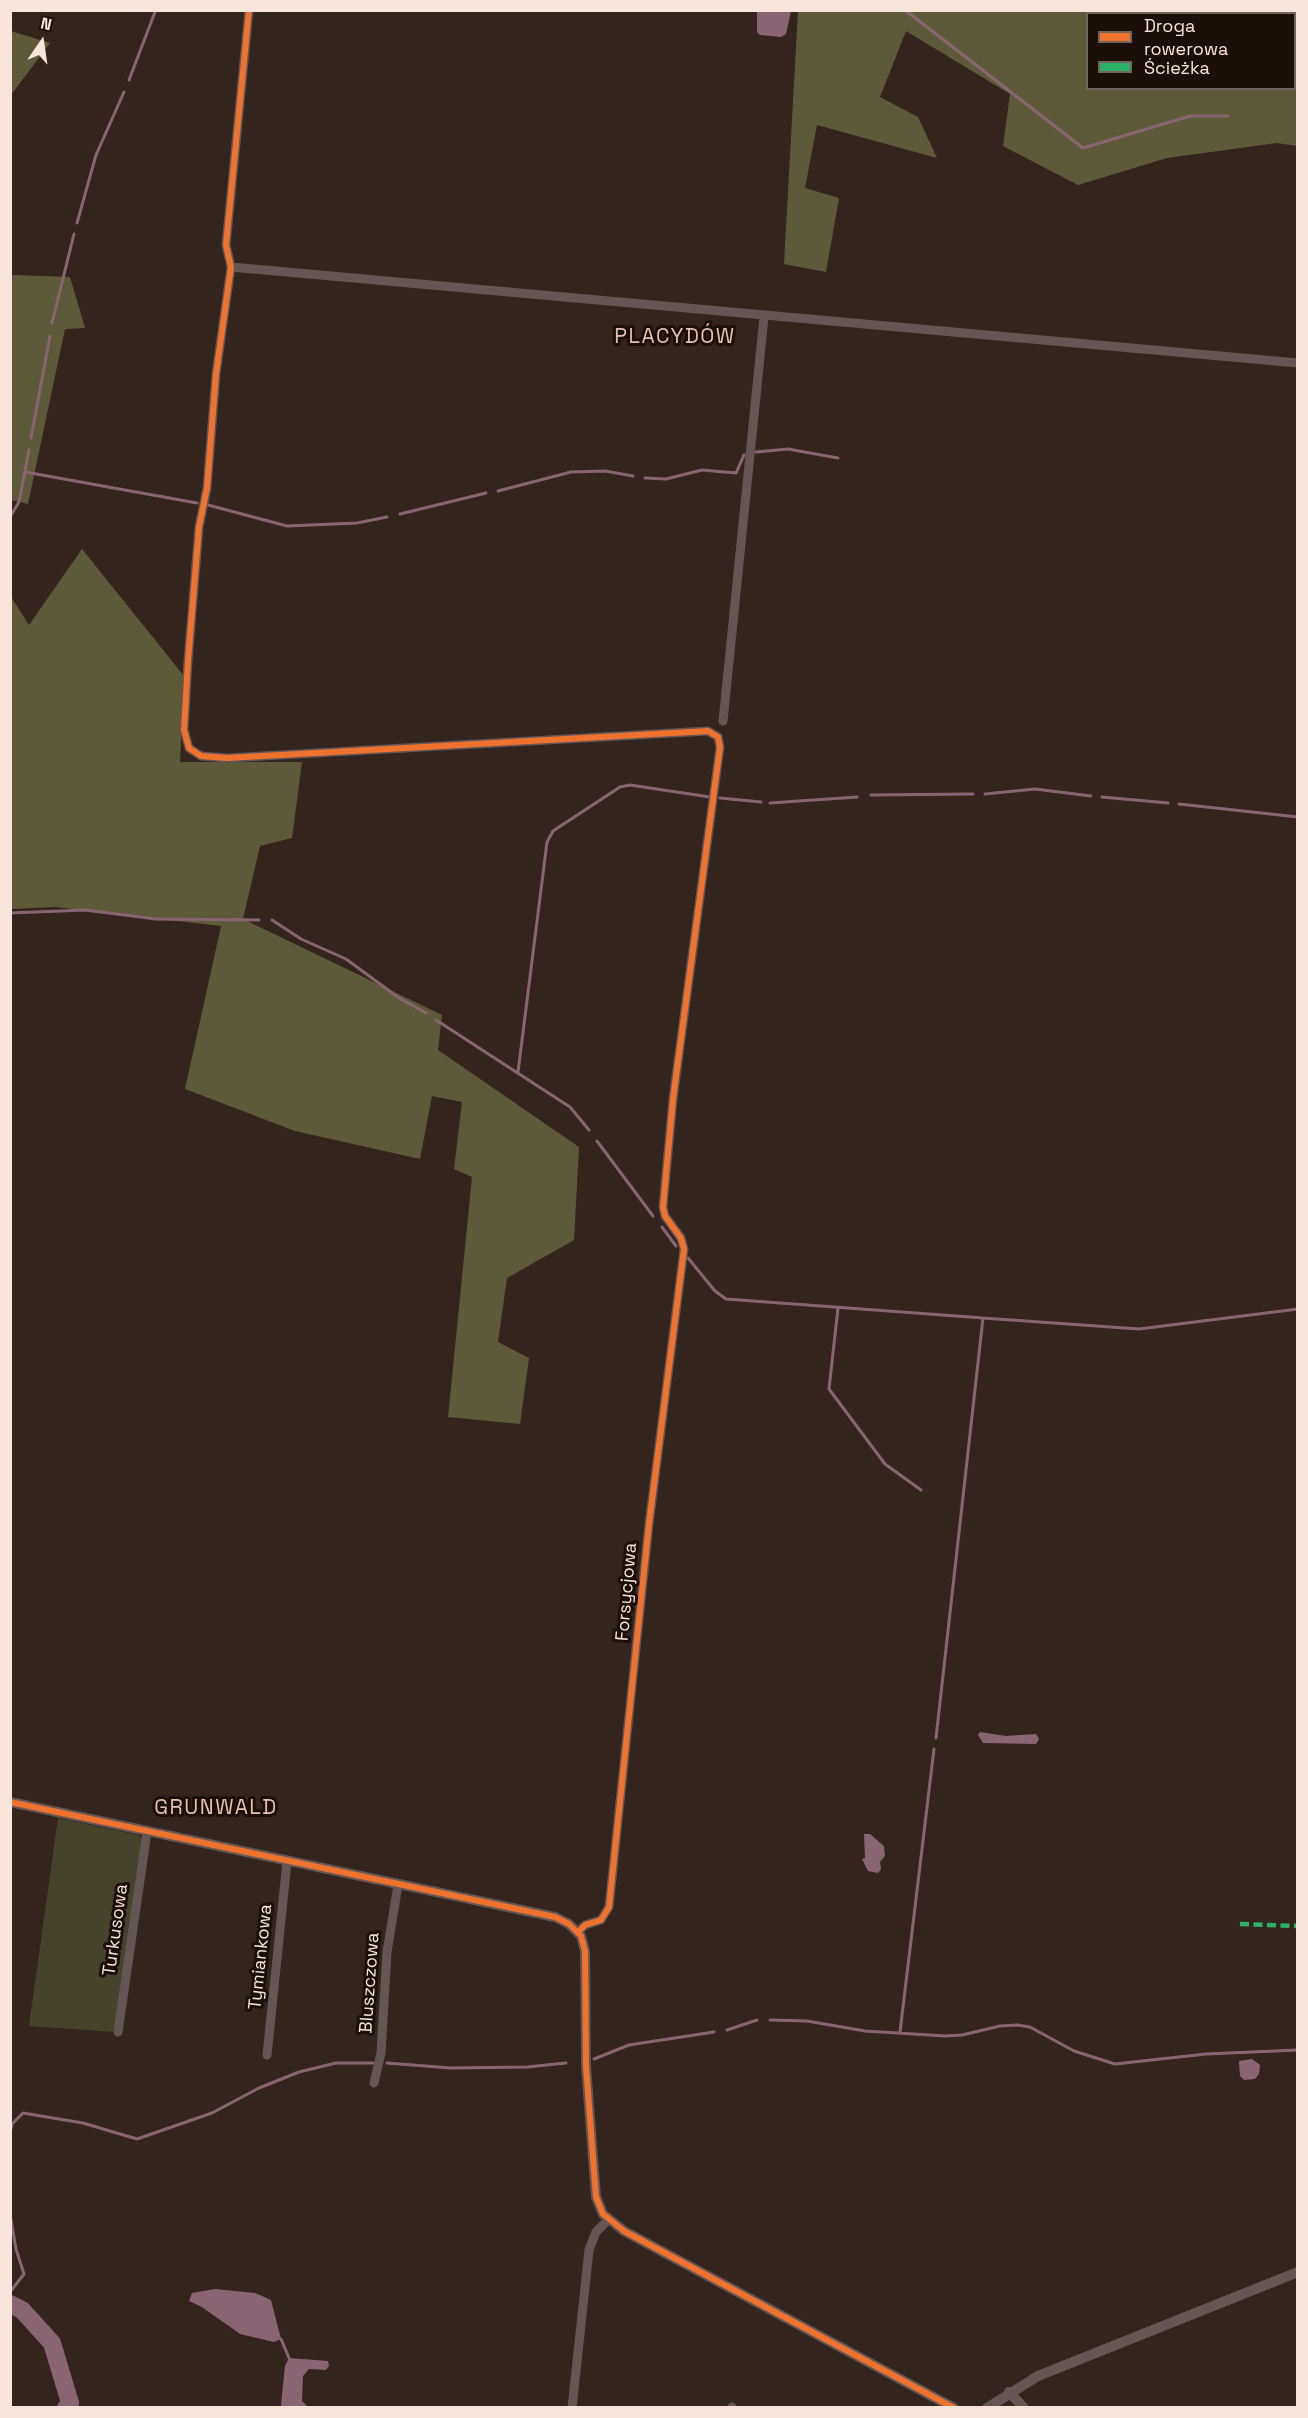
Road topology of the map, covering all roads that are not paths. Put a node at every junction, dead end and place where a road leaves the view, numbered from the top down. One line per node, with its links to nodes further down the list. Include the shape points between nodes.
1 (249, 10): 2 (street, via 226,245)
2 (231, 267): 3 (street); 10 (street, Forsycjowa, via 216,374 207,488 199,527 188,661 184,730 193,753 227,758 302,756 708,731 718,737 720,747 663,1207 684,1249 649,1524 609,1907 601,1920)
3 (764, 317): 4 (street); 5 (street)
4 (1298, 363)
5 (723, 721)
6 (10, 1802): 7 (street)
7 (147, 1832): 8 (street); 11 (street, Turkusowa)
8 (287, 1862): 9 (street); 12 (street, Tymiankowa)
9 (398, 1885): 10 (street, via 555,1917); 13 (street, Bluszczowa, via 387,1952 381,2053)
10 (578, 1932): 14 (street, via 585,1956 586,2066 596,2197)
11 (118, 2032)
12 (267, 2055)
13 (374, 2083)
14 (608, 2220): 17 (street, via 596,2232 589,2250); 18 (street)
15 (1298, 2272): 16 (street, via 1038,2376)
16 (1009, 2392): 19 (street); 20 (street)
17 (572, 2408)
18 (954, 2408)
19 (987, 2408)
20 (1024, 2408)

